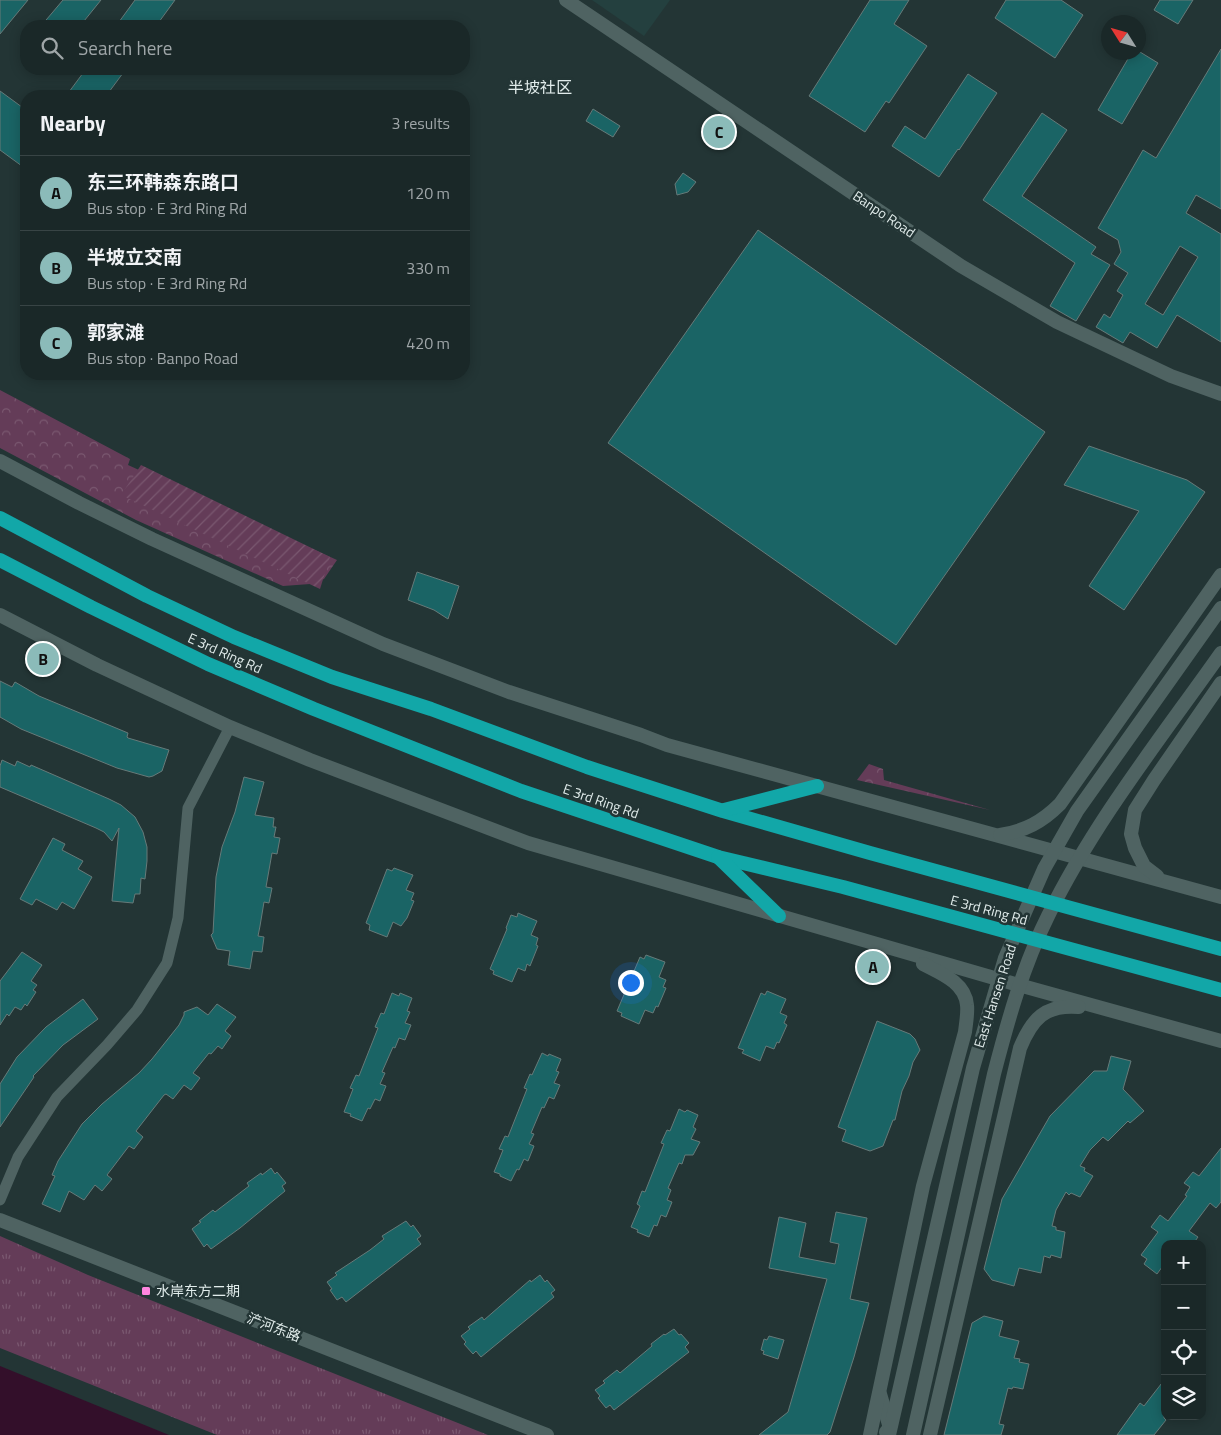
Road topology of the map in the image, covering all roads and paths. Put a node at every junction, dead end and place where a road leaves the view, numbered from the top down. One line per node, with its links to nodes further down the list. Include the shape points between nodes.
1 (566, 0): 2 (main road, Banpo Road, via 961,266 1058,322 1171,376)
2 (1221, 394)
3 (0, 461): 12 (main road, via 152,539 383,644 509,692 667,745)
4 (0, 518): 13 (highway, E 3rd Ring Rd, via 164,604 332,677)
5 (0, 560): 15 (highway, E 3rd Ring Rd, via 208,664 314,710 521,791)
6 (1221, 575): 14 (main road, via 1060,804 1030,827)
7 (1221, 608): 27 (main road, East Hansen Road, via 1077,811 1044,869 1005,958 973,1068)
8 (0, 615): 11 (main road)
9 (1221, 653): 30 (main road, East Hansen Road, via 1082,852 1027,964 1008,1018 994,1074)
10 (1221, 683): 16 (main road, via 1135,810 1131,834 1137,851 1144,866)
11 (230, 727): 18 (main road, via 528,843); 24 (street, via 188,808 178,918 167,963 137,1010 57,1097 18,1157)
12 (817, 786): 13 (highway); 14 (main road)
13 (723, 811): 19 (highway, E 3rd Ring Rd)
14 (996, 836): 16 (main road)
15 (718, 857): 18 (highway); 21 (highway, E 3rd Ring Rd, via 843,887)
16 (1164, 881): 17 (main road)
17 (1221, 897)
18 (779, 916): 20 (main road)
19 (1221, 949)
20 (898, 950): 22 (main road); 26 (main road, via 959,986 966,994 968,1006 965,1032 923,1186)
21 (1221, 990)
22 (1107, 1010): 23 (main road); 31 (main road, via 1071,1006 1055,1008 1039,1017 1027,1030 1020,1048)
23 (1221, 1041)
24 (0, 1200)
25 (0, 1220): 28 (main road, 浐河东路)
26 (880, 1394): 27 (main road); 29 (main road)
27 (888, 1433)
28 (547, 1435)
29 (870, 1435)
30 (913, 1435)
31 (930, 1435)

